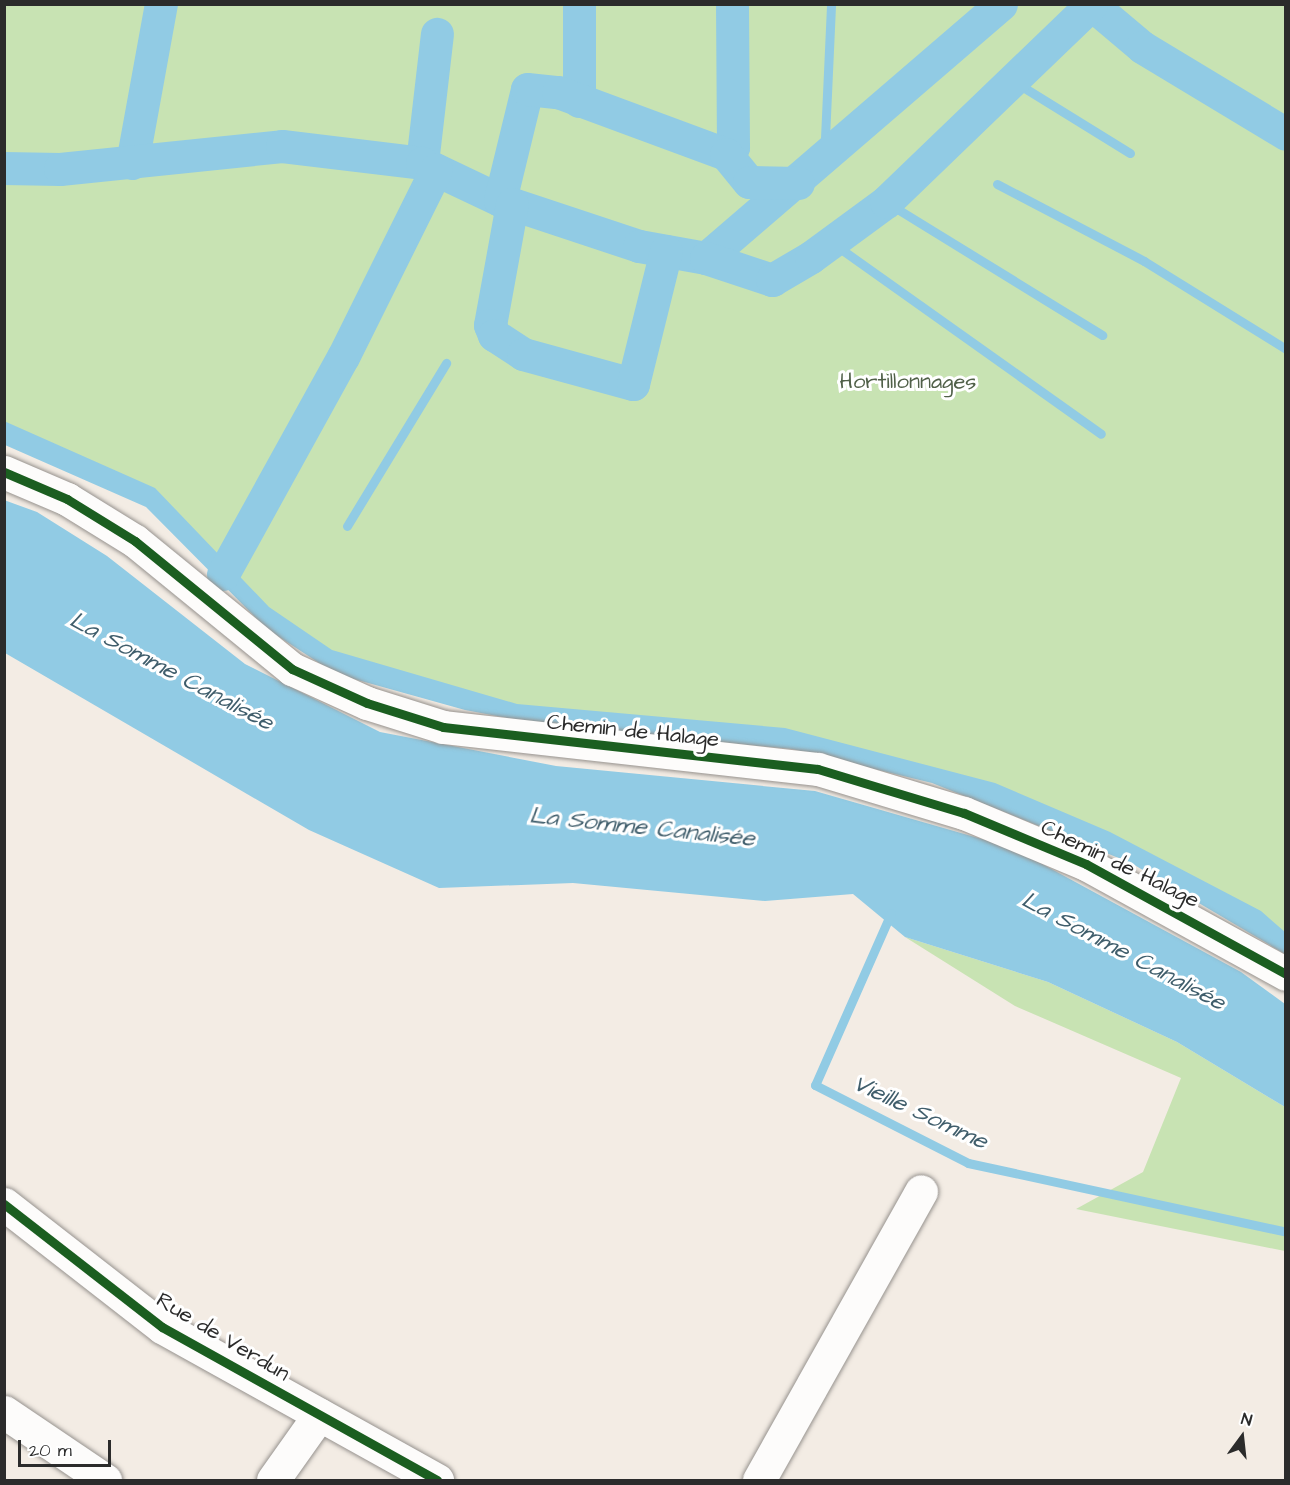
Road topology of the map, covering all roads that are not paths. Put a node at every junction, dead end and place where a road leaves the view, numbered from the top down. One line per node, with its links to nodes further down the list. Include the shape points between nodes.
1 (4, 472): 2 (street, Chemin de Halage, via 67,499 135,541 292,669 367,703 454,729 840,776 964,813 1086,864)
2 (1286, 974)
3 (921, 1191): 10 (street)
4 (4, 1204): 6 (street, Rue de Verdun, via 162,1327)
5 (4, 1412): 7 (street)
6 (319, 1415): 8 (street); 9 (street, Rue de Verdun)
7 (105, 1480)
8 (273, 1480)
9 (437, 1480)
10 (759, 1480)

